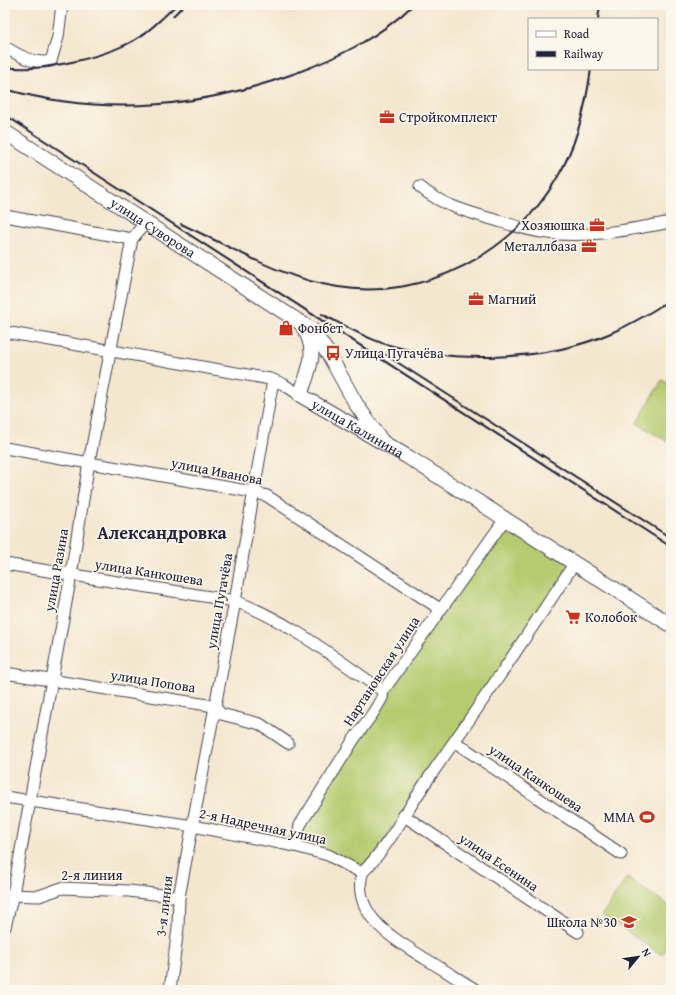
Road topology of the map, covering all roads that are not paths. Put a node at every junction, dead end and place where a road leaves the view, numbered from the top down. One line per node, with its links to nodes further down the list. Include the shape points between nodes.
1 (62, 5): 2 (street, via 52,61 29,59)
2 (5, 47)
3 (5, 132): 6 (main road, улица Суворова)
4 (420, 187): 7 (street, via 448,206 541,232 590,234 624,231)
5 (5, 216): 8 (street)
6 (146, 222): 8 (street, улица Разина); 9 (main road, улица Суворова)
7 (671, 222)
8 (132, 239): 11 (street, улица Разина)
9 (300, 322): 13 (main road, via 307,332 312,353 312,364); 14 (main road, улица Суворова, via 316,335 356,404)
10 (5, 332): 11 (street, улица Калинина)
11 (112, 350): 12 (street, улица Калинина); 16 (street, улица Разина)
12 (273, 380): 13 (street, улица Калинина); 17 (street, улица Пугачёва)
13 (300, 395): 14 (main road, улица Калинина)
14 (384, 444): 18 (main road, улица Калинина)
15 (5, 448): 16 (street, улица Иванова)
16 (89, 462): 17 (street, улица Иванова); 21 (street, улица Разина)
17 (253, 492): 22 (street, улица Пугачёва); 23 (street, улица Иванова, via 267,496)
18 (505, 519): 20 (main road, улица Калинина); 23 (street, Нартановская улица)
19 (5, 564): 21 (street, улица Канкошева)
20 (574, 564): 24 (main road, улица Калинина); 30 (street)
21 (71, 575): 22 (street, улица Канкошева); 26 (street, улица Разина)
22 (235, 601): 27 (street, улица Канкошева, via 252,607 293,630); 28 (street, улица Пугачёва)
23 (440, 609): 27 (street, Нартановская улица)
24 (671, 625)
25 (5, 673): 26 (street, улица Попова)
26 (51, 680): 28 (street, улица Попова); 32 (street, улица Разина)
27 (383, 692): 35 (street, Нартановская улица, via 373,714 354,739 300,825)
28 (214, 706): 29 (street, улица Попова, via 221,714 260,724); 34 (street, улица Пугачёва)
29 (288, 742)
30 (454, 742): 33 (street); 36 (street, улица Канкошева)
31 (5, 797): 32 (street, 2-я Надречная улица)
32 (30, 801): 34 (street, 2-я Надречная улица); 38 (street, улица Разина)
33 (403, 815): 37 (street, via 373,862); 41 (street, улица Есенина)
34 (193, 826): 35 (street, 2-я Надречная улица); 39 (street, 3-я линия)
35 (295, 846): 37 (street, 2-я Надречная улица, via 328,855)
36 (621, 854)
37 (362, 873): 43 (street, via 360,894 380,928)
38 (9, 895): 39 (street, 2-я линия, via 39,896 62,888); 40 (street, улица Разина)
39 (179, 896): 42 (street, 3-я линия, via 178,928)
40 (5, 927)
41 (578, 932)
42 (170, 990)
43 (476, 990)

